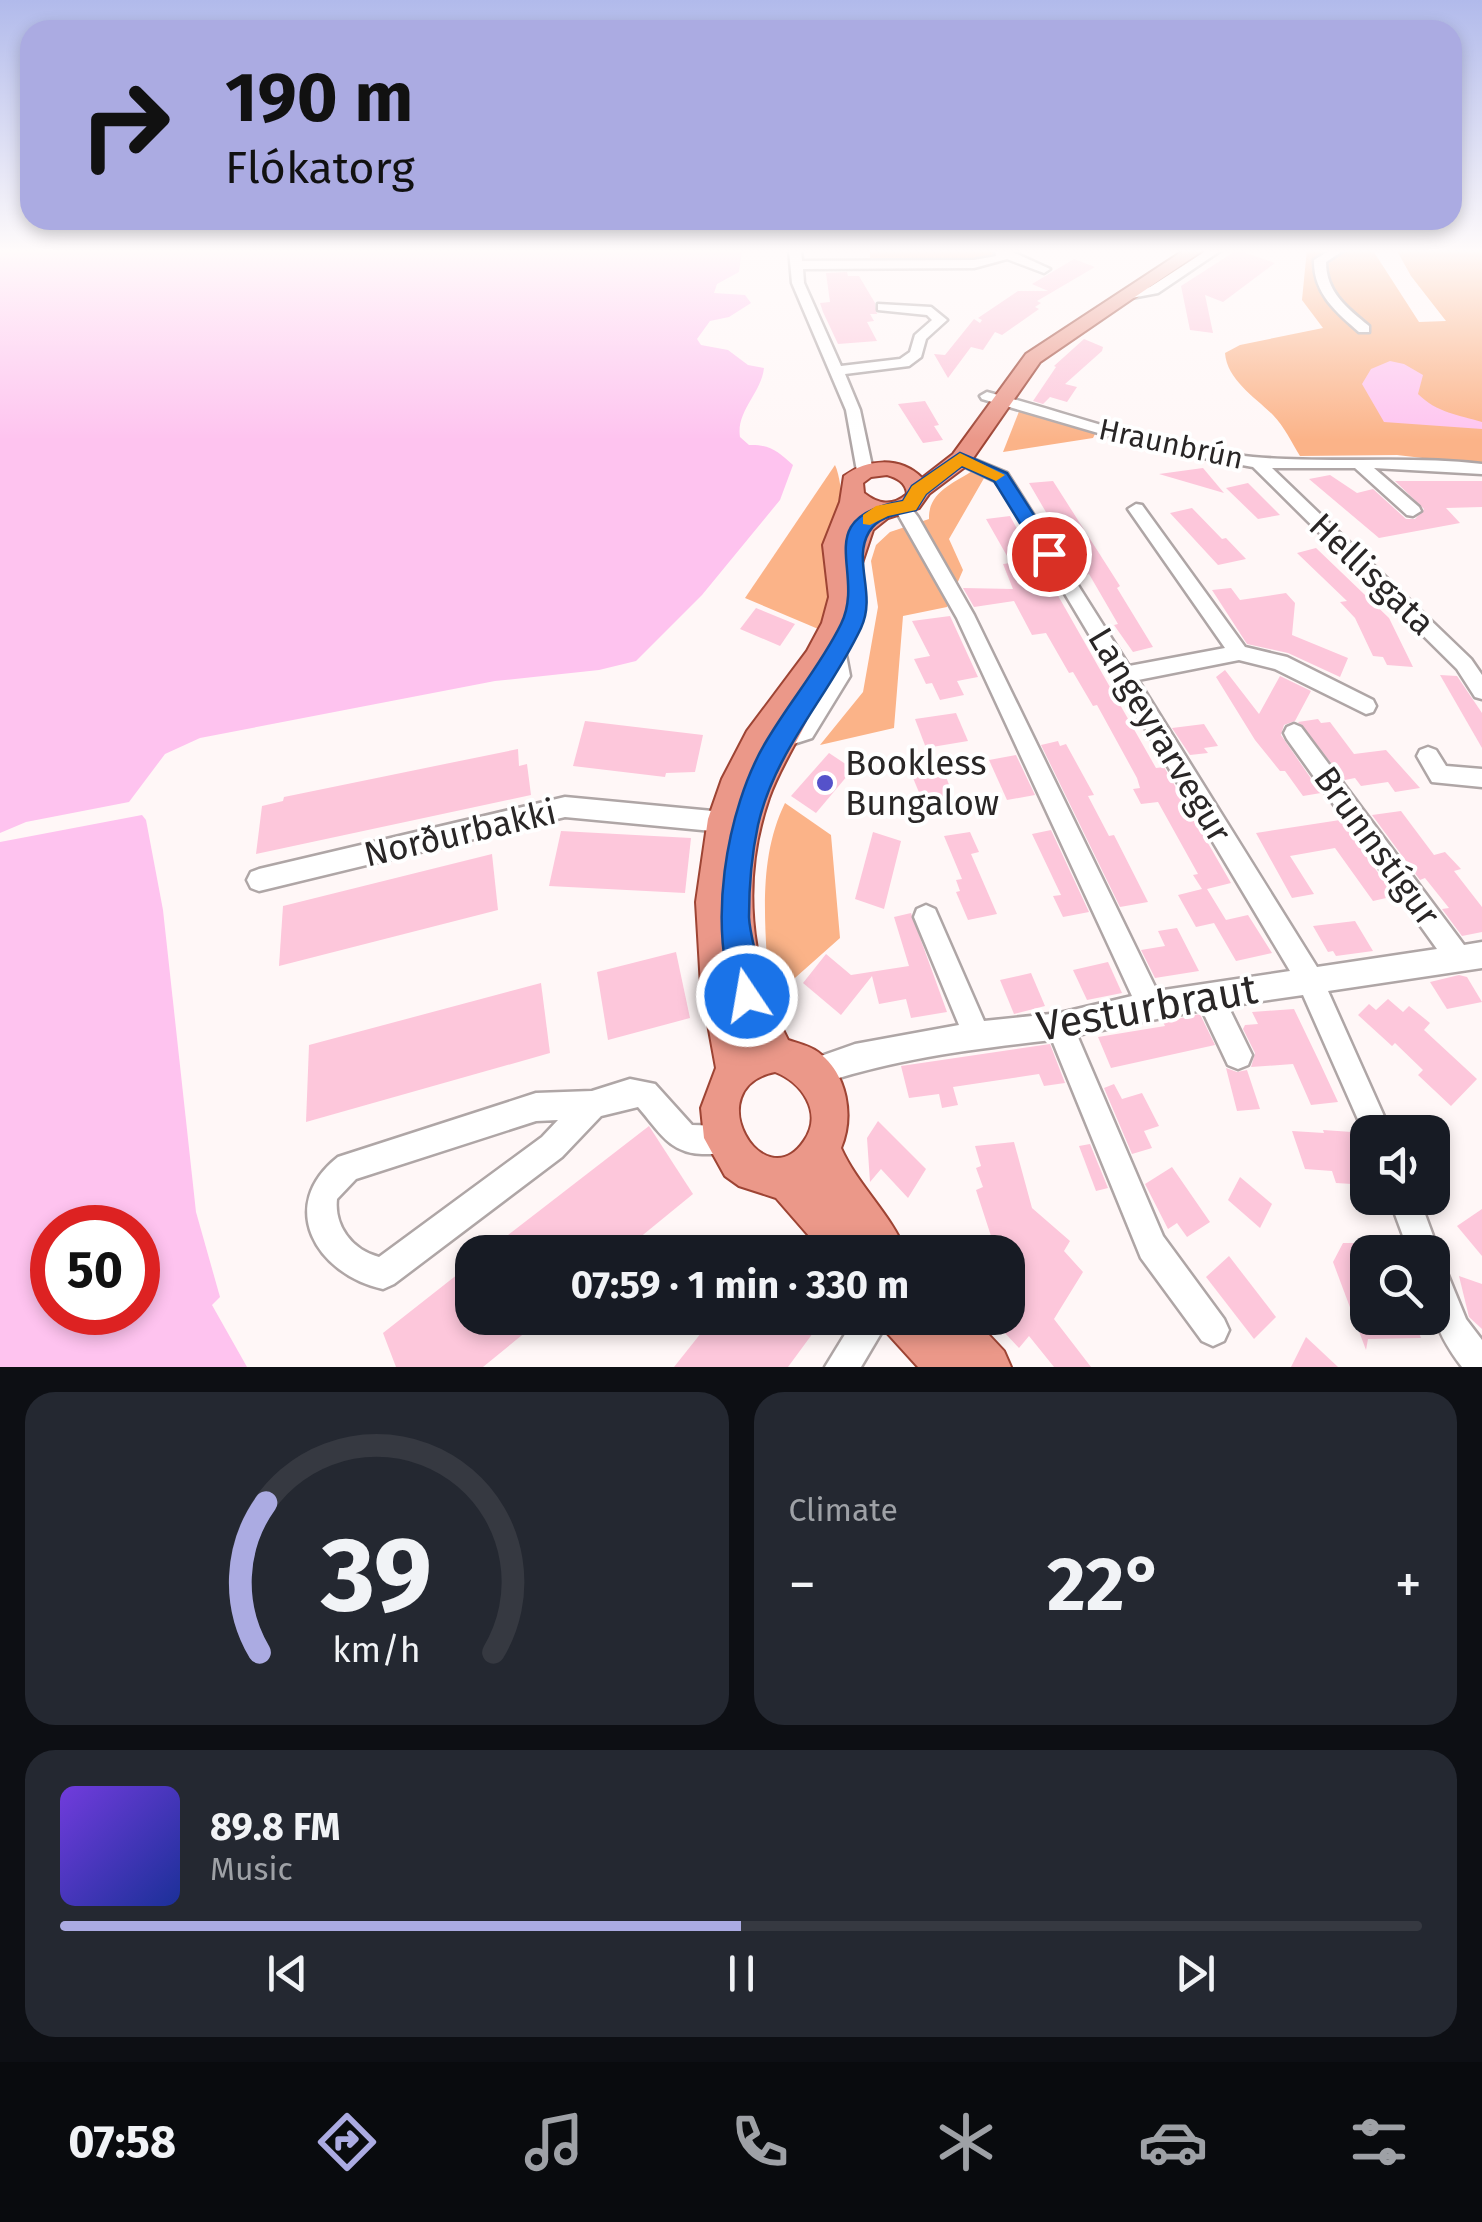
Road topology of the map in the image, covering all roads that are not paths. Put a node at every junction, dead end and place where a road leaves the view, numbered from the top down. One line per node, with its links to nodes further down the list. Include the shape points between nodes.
1 (810, 313): 6 (street)
2 (934, 313): 6 (street, via 940,320 904,363)
3 (1092, 313): 7 (main road, via 1032,358)
4 (1347, 313): 5 (street)
5 (1364, 329)
6 (836, 371): 12 (street, via 853,410)
7 (995, 398): 8 (main road); 9 (street, Hraunbrún, via 1165,446); 13 (main road)
8 (960, 459): 13 (main road); 18 (street, Langeyrarvegur, via 1001,477)
9 (1257, 462): 10 (street, Hraunbrún); 19 (street, Hellisgata, via 1464,664)
10 (1358, 462): 11 (street, Hraunbrún); 16 (street)
11 (1482, 469)
12 (859, 483): 13 (main road, via 887,468); 15 (main road, via 864,505); 24 (main road, via 834,549 842,602 757,740)
13 (913, 483): 15 (main road, via 915,501)
14 (1136, 509): 17 (street)
15 (893, 510): 30 (street, via 919,528 945,590 965,615); 33 (main road, via 862,526 854,544 860,604 836,655 781,739 746,824 735,913 741,974 754,1018)
16 (1413, 511)
17 (1239, 653): 18 (street); 20 (street, via 1280,662)
18 (1123, 675): 28 (street, Langeyrarvegur)
19 (1482, 691)
20 (1366, 706)
21 (1294, 733): 27 (street, Brunnstígur)
22 (1435, 775): 23 (street)
23 (1482, 778)
24 (722, 822): 25 (street, Norðurbakki, via 565,807); 35 (main road, via 712,883 712,947)
25 (259, 880)
26 (926, 916): 32 (street)
27 (1471, 957): 28 (street, Vesturbraut)
28 (1310, 980): 29 (street, Vesturbraut); 38 (street, Langeyrarvegur)
29 (1210, 999): 30 (street, Vesturbraut); 34 (street)
30 (1150, 1005): 31 (street, Vesturbraut)
31 (1060, 1026): 32 (street, Vesturbraut); 45 (street, via 1152,1247)
32 (977, 1035): 36 (street, Vesturbraut)
33 (775, 1054): 35 (main road); 36 (main road)
34 (1238, 1056)
35 (735, 1071): 39 (main road, via 720,1103)
36 (814, 1072): 40 (main road, via 830,1110)
37 (592, 1106): 37 (street, via 536,1107 348,1167 330,1181 321,1200 340,1254 367,1272 392,1267 552,1147); 39 (street, via 630,1092 645,1094 685,1138)
38 (1370, 1115)
39 (724, 1140): 41 (main road, via 748,1170)
40 (822, 1150): 41 (main road, via 806,1168); 43 (main road, via 838,1188)
41 (785, 1177): 42 (main road)
42 (835, 1235)
43 (873, 1235)
44 (1450, 1320): 52 (street)
45 (1213, 1330)
46 (863, 1335): 49 (street)
47 (920, 1335): 50 (main road)
48 (959, 1335): 51 (main road)
49 (842, 1367)
50 (949, 1367)
51 (988, 1367)
52 (1482, 1367)

